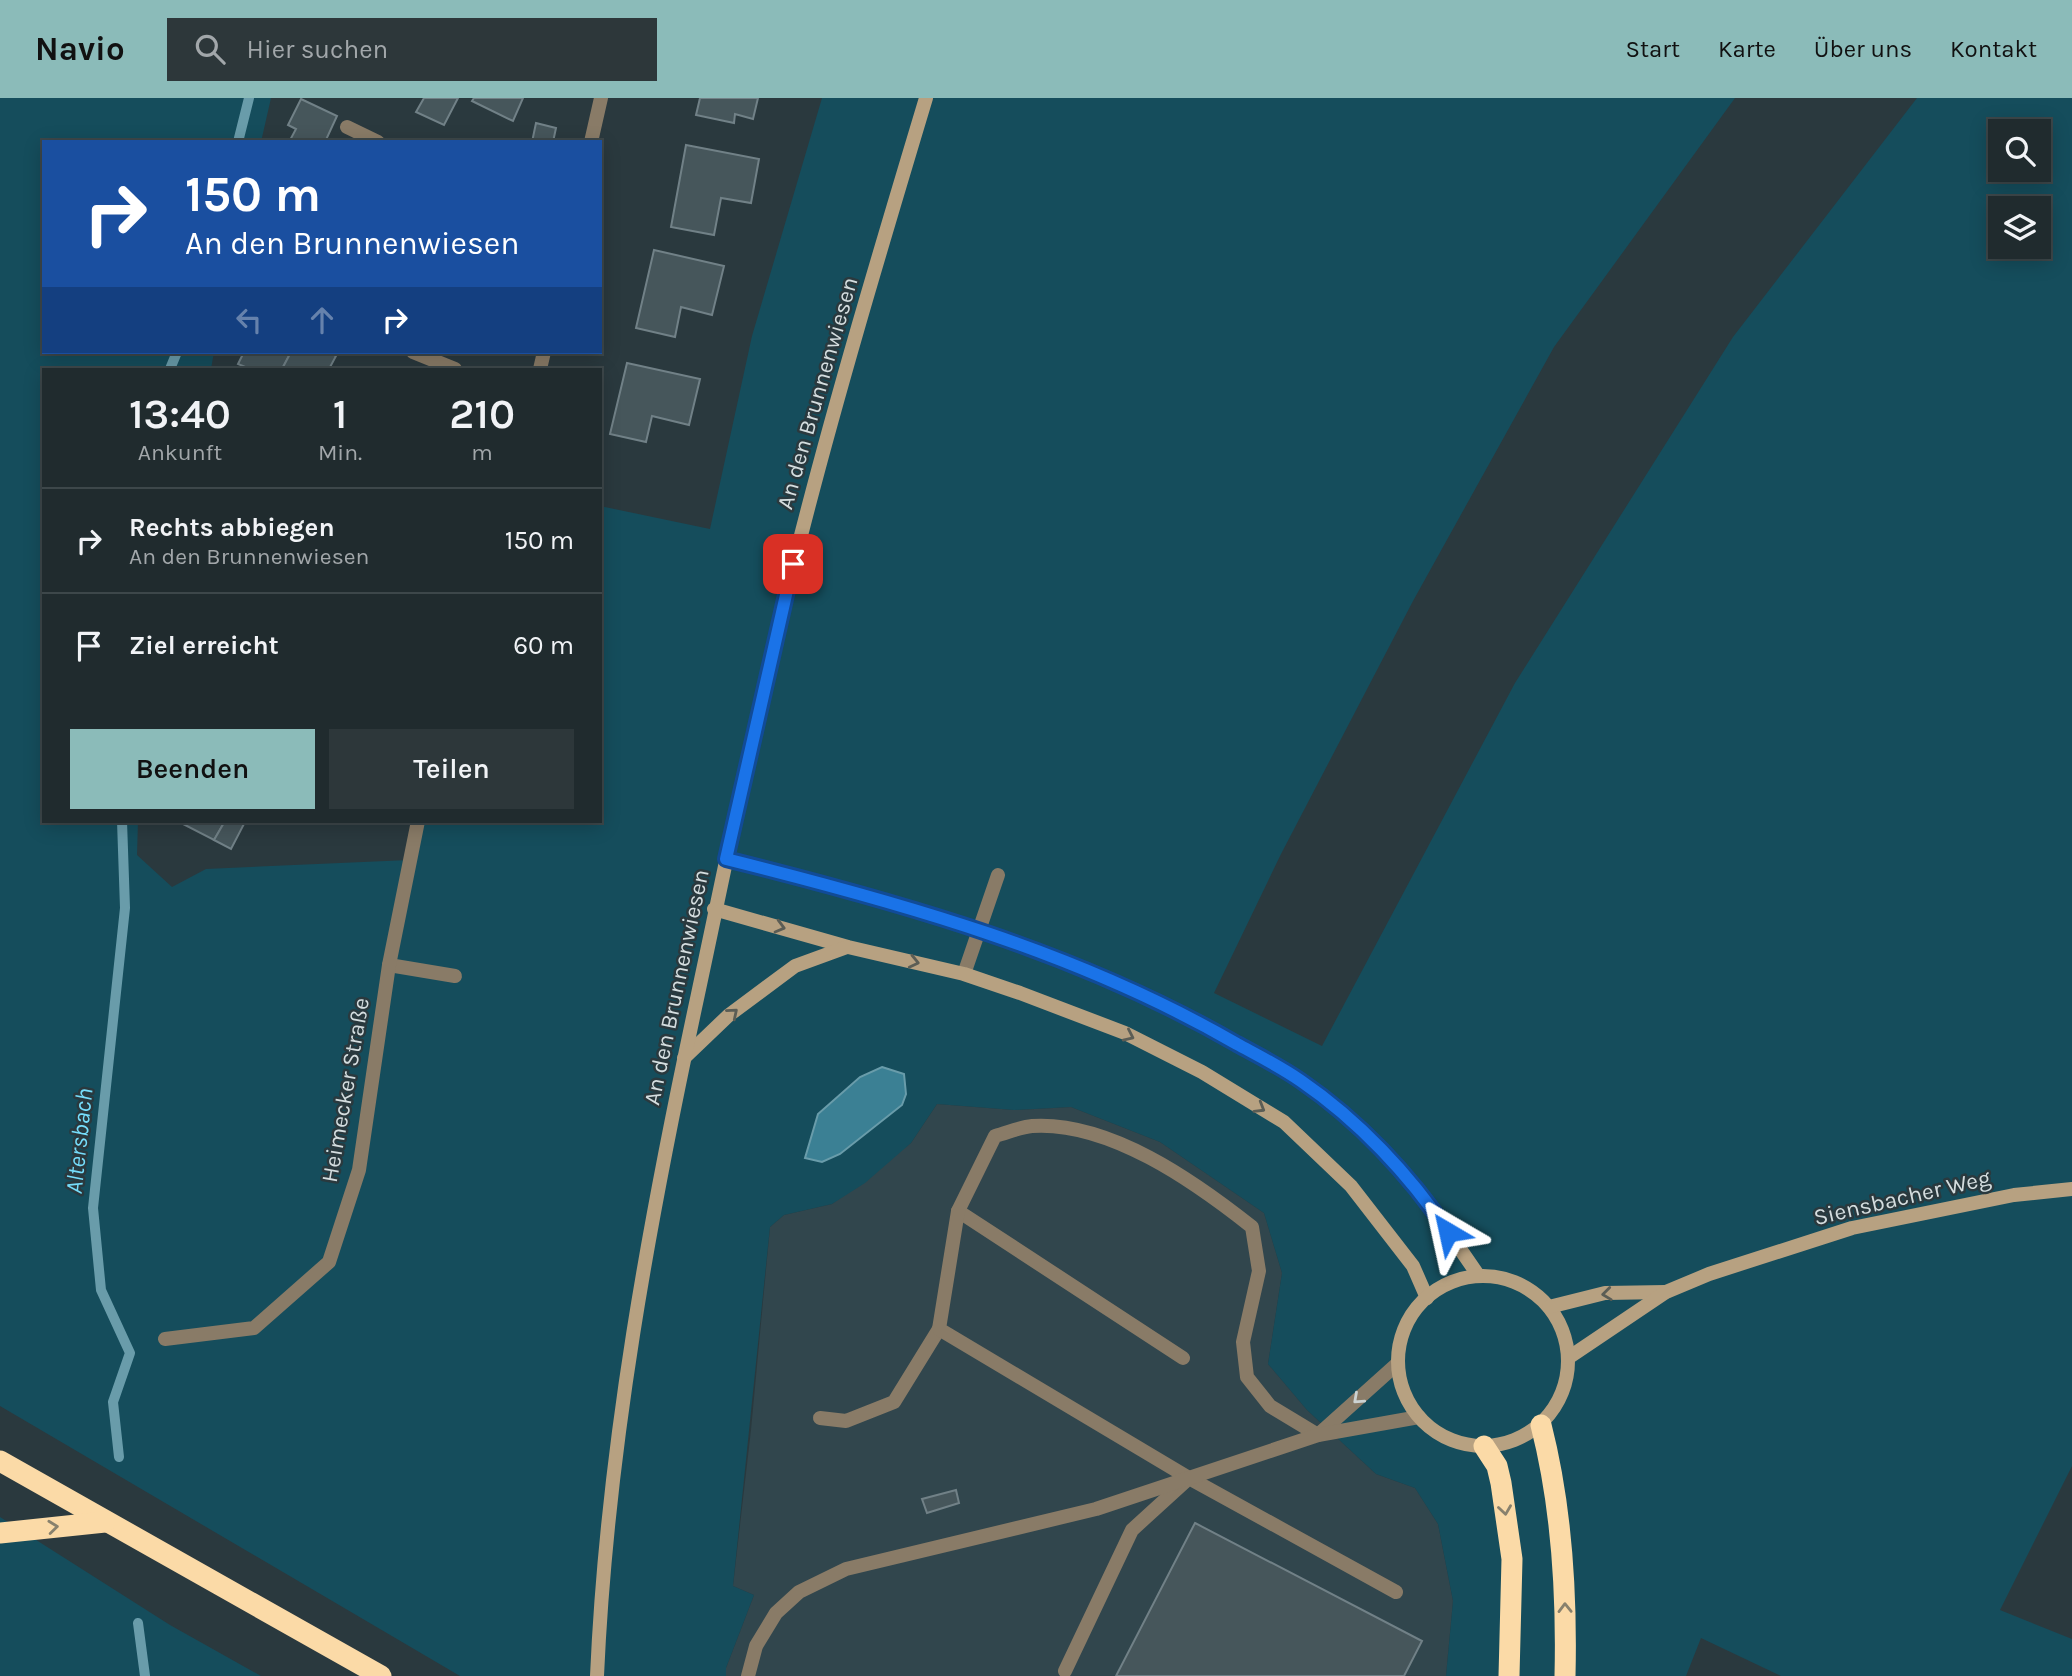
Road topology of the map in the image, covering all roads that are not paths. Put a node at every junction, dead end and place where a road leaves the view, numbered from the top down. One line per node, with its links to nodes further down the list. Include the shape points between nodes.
1 (601, 98): 5 (street)
2 (926, 98): 9 (street, An den Brunnenwiesen, via 844,372 797,551)
3 (347, 127): 4 (street)
4 (374, 140)
5 (592, 140)
6 (418, 354): 7 (street)
7 (453, 368)
8 (418, 823): 14 (street, Heimecker Straße)
9 (726, 859): 11 (street, An den Brunnenwiesen); 12 (street, via 841,887)
10 (998, 875): 12 (street)
11 (714, 909): 13 (street, one-way to 13); 17 (street, An den Brunnenwiesen)
12 (979, 929): 15 (street); 20 (street, via 1052,955 1197,1020 1302,1081 1374,1141 1434,1210)
13 (848, 947): 15 (street, one-way to 15); 17 (street, one-way to 13, via 795,966)
14 (389, 965): 16 (street); 25 (street, Heimecker Straße, via 359,1170 328,1262 254,1328)
15 (964, 974): 22 (street, one-way to 22, via 1125,1033 1284,1122 1350,1186 1413,1266)
16 (455, 976)
17 (682, 1059): 41 (street, An den Brunnenwiesen, via 650,1238 602,1575)
18 (2072, 1189): 21 (street, Siensbacher Weg, via 2014,1195 1852,1228)
19 (958, 1211): 24 (street); 26 (street); 32 (street, via 995,1136 1031,1126 1083,1130 1155,1161 1252,1227 1259,1271 1244,1342 1247,1377 1270,1406)
20 (1478, 1275): 22 (street, via 1451,1282); 23 (street, via 1526,1288)
21 (1666, 1292): 23 (street, Siensbacher Weg, one-way to 23, via 1605,1293); 27 (street, Siensbacher Weg)
22 (1427, 1298): 28 (street, via 1399,1341)
23 (1549, 1307): 27 (street, via 1564,1332)
24 (939, 1329): 30 (street, via 894,1402 846,1421); 35 (street)
25 (165, 1339)
26 (1183, 1358)
27 (1568, 1358): 31 (street, via 1559,1401)
28 (1397, 1364): 29 (street, via 1404,1390); 32 (street, one-way to 32)
29 (1419, 1417): 32 (street); 33 (street, via 1441,1436)
30 (820, 1419)
31 (1541, 1424): 33 (street, via 1516,1440); 44 (highway, one-way to 31, via 1565,1568 1552,1467)
32 (1318, 1435): 35 (street)
33 (1484, 1446): 43 (highway, one-way to 43, via 1497,1466 1512,1559)
34 (0, 1461): 36 (highway)
35 (1189, 1478): 38 (street); 39 (street, via 1132,1530); 42 (street, via 1096,1509 846,1569 799,1592 776,1613 756,1646)
36 (105, 1522): 37 (highway, one-way to 36); 40 (highway)
37 (0, 1532)
38 (1396, 1592)
39 (1065, 1671)
40 (381, 1676)
41 (597, 1676)
42 (748, 1676)
43 (1509, 1676)
44 (1565, 1676)

